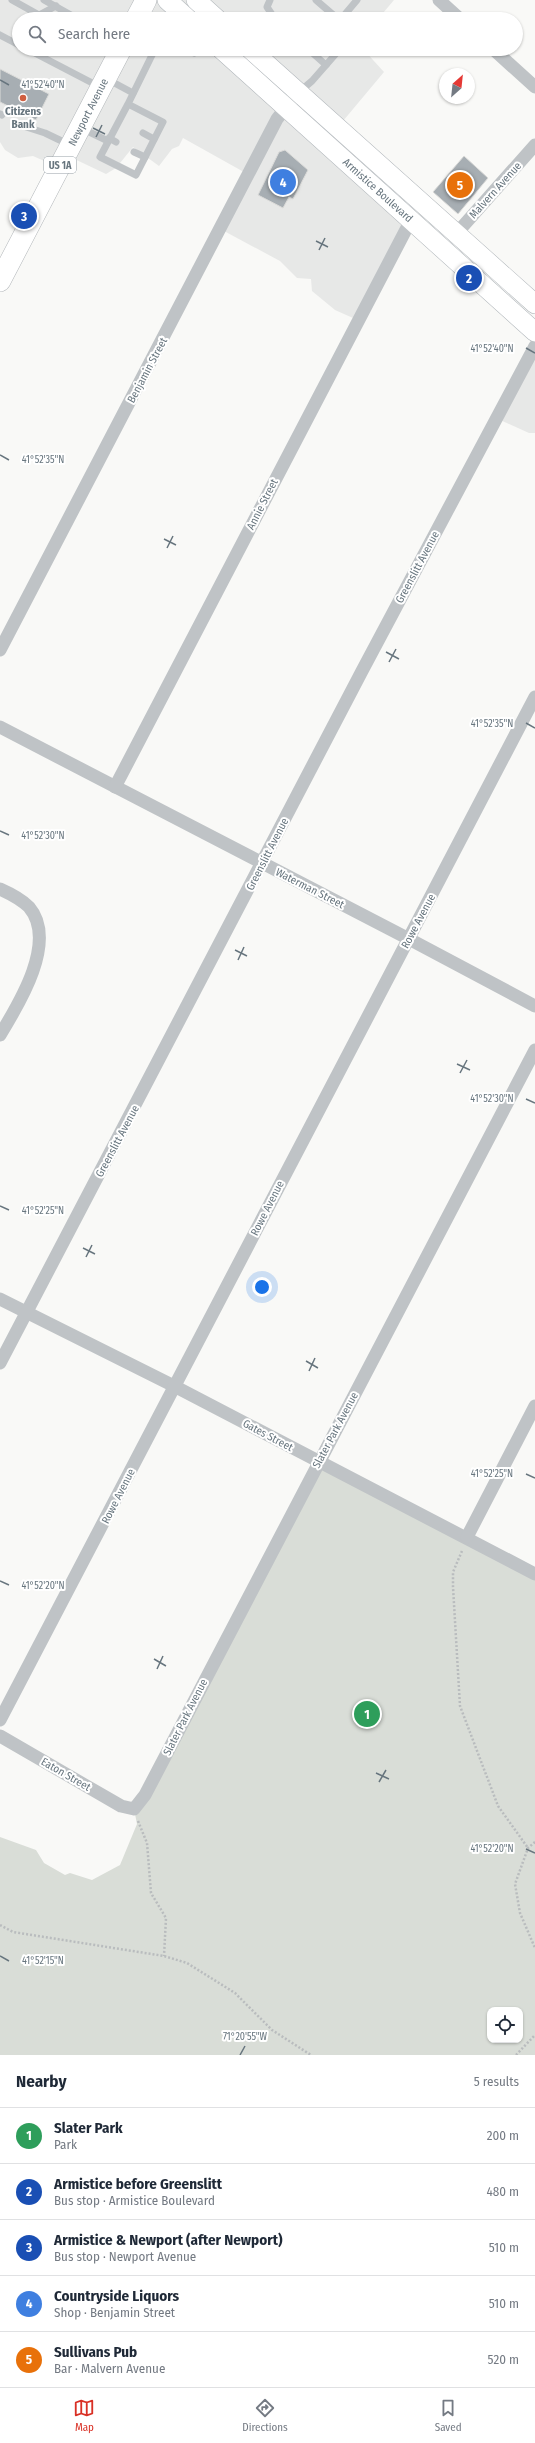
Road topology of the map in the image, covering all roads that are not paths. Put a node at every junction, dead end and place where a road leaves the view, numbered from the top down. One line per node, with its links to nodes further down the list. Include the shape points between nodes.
1 (12, 0): 11 (lane)
2 (44, 0): 10 (lane)
3 (146, 0): 14 (main road)
4 (167, 0): 15 (main road)
5 (196, 0): 16 (main road)
6 (270, 0): 17 (lane, via 267,8)
7 (316, 0): 18 (lane)
8 (357, 0): 19 (lane)
9 (439, 0): 20 (street)
10 (56, 6): 12 (lane); 13 (lane)
11 (34, 12)
12 (45, 12)
13 (66, 12)
14 (140, 12)
15 (180, 12)
16 (209, 12)
17 (270, 12)
18 (330, 12)
19 (347, 12)
20 (452, 12)
21 (0, 35): 22 (lane)
22 (12, 41)
23 (62, 56): 31 (lane)
24 (151, 56): 33 (lane)
25 (229, 56): 36 (main road, Armistice Boulevard)
26 (258, 56): 34 (main road, Armistice Boulevard)
27 (316, 56): 30 (lane)
28 (334, 56): 30 (lane)
29 (501, 56): 32 (street)
30 (326, 65): 34 (lane)
31 (111, 66): 33 (lane); 38 (main road, Newport Avenue / US 1A)
32 (535, 86)
33 (133, 92): 35 (lane)
34 (298, 92): 36 (street, Benjamin Street); 48 (main road, Armistice Boulevard)
35 (128, 104): 40 (lane, via 163,122); 41 (lane, via 122,122)
36 (286, 107): 47 (main road, Armistice Boulevard); 53 (street, Benjamin Street, via 277,119)
37 (20, 125): 44 (lane, via 45,133)
38 (80, 127): 41 (lane); 44 (main road, Newport Avenue / US 1A)
39 (143, 133): 40 (lane)
40 (154, 139): 46 (lane)
41 (109, 140): 42 (lane); 46 (lane, via 100,157 136,175)
42 (116, 142)
43 (535, 145): 48 (street, Malvern Avenue)
44 (71, 146): 49 (main road, Newport Avenue / US 1A)
45 (134, 152): 46 (lane)
46 (145, 157)
47 (411, 220): 51 (main road, Armistice Boulevard); 56 (street, Annie Street)
48 (456, 234): 50 (main road, Armistice Boulevard)
49 (0, 281)
50 (535, 304)
51 (535, 332)
52 (535, 346): 57 (street, Greenslitt Avenue)
53 (0, 650)
54 (535, 697): 59 (street, Rowe Avenue)
55 (0, 727): 56 (street, Waterman Street)
56 (115, 788): 57 (street, Waterman Street)
57 (262, 864): 59 (street, Waterman Street); 64 (street, Greenslitt Avenue)
58 (0, 889): 61 (street, via 28,907 38,923 39,946 34,969)
59 (409, 939): 60 (street, Waterman Street); 66 (street, Rowe Avenue)
60 (535, 1006)
61 (0, 1035)
62 (535, 1050): 68 (street, Slater Park Avenue)
63 (0, 1298): 64 (street, Gates Street)
64 (27, 1313): 65 (street, Greenslitt Avenue); 66 (street, Gates Street)
65 (0, 1363)
66 (174, 1386): 68 (street, Gates Street); 71 (street, Rowe Avenue)
67 (535, 1406): 69 (street)
68 (318, 1462): 69 (street, Gates Street); 73 (street, Slater Park Avenue, via 145,1794)
69 (467, 1538): 70 (street, Gates Street)
70 (535, 1574)
71 (0, 1720)
72 (0, 1736): 73 (street, Eaton Street, via 121,1806)
73 (134, 1809)

